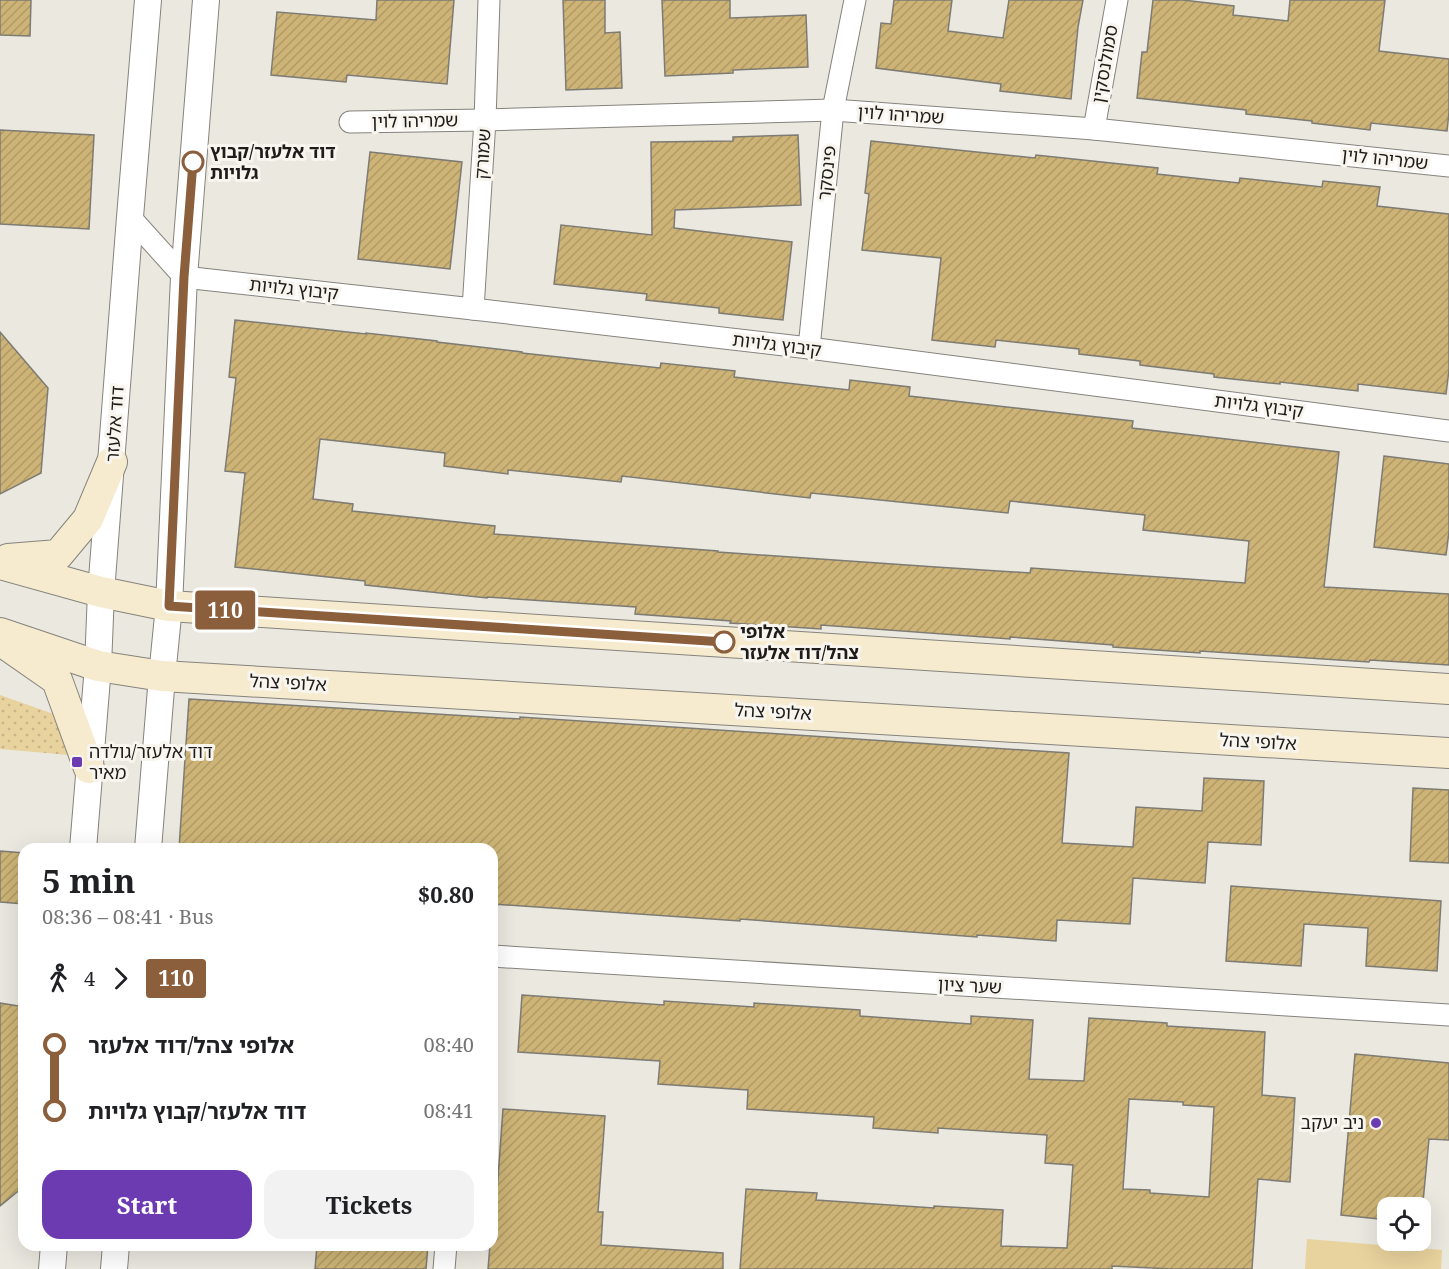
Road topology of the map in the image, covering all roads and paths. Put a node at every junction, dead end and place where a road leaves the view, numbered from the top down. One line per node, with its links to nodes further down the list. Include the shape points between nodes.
1 (148, 0): 11 (street, דוד אלעזר)
2 (206, 0): 12 (street)
3 (489, 0): 7 (street, שמורק)
4 (855, 0): 6 (street, פינסקר)
5 (1117, 0): 9 (street, סמולנסקין)
6 (833, 110): 7 (street, שמריהו לוין); 9 (street, שמריהו לוין); 14 (street, פינסקר)
7 (485, 120): 8 (street, שמריהו לוין); 13 (street, שמורק)
8 (350, 122)
9 (1094, 129): 10 (street, שמריהו לוין)
10 (1449, 166)
11 (130, 217): 12 (street); 16 (street, דוד אלעזר)
12 (184, 277): 13 (street, קיבוץ גלויות); 19 (street)
13 (473, 309): 14 (street, קיבוץ גלויות)
14 (809, 348): 15 (street, קיבוץ גלויות)
15 (1449, 431)
16 (112, 462): 17 (main road, via 88,519 58,555); 18 (street, דוד אלעזר)
17 (0, 562): 18 (main road)
18 (101, 592): 19 (main road); 22 (street, דוד אלעזר)
19 (169, 606): 23 (street); 24 (main road)
20 (0, 633): 22 (main road, אלופי צהל)
21 (0, 639): 26 (main road, via 57,680)
22 (98, 666): 23 (main road, אלופי צהל); 26 (street, דוד אלעזר)
23 (162, 676): 25 (main road, אלופי צהל); 28 (street)
24 (1449, 689)
25 (1449, 753)
26 (89, 768): 27 (street, דוד אלעזר)
27 (83, 843)
28 (148, 843)
29 (498, 957): 30 (street, שער ציון)
30 (1449, 1015)
31 (54, 1251): 34 (street)
32 (116, 1251): 35 (street)
33 (446, 1251): 36 (street)
34 (52, 1269)
35 (114, 1269)
36 (444, 1269)

